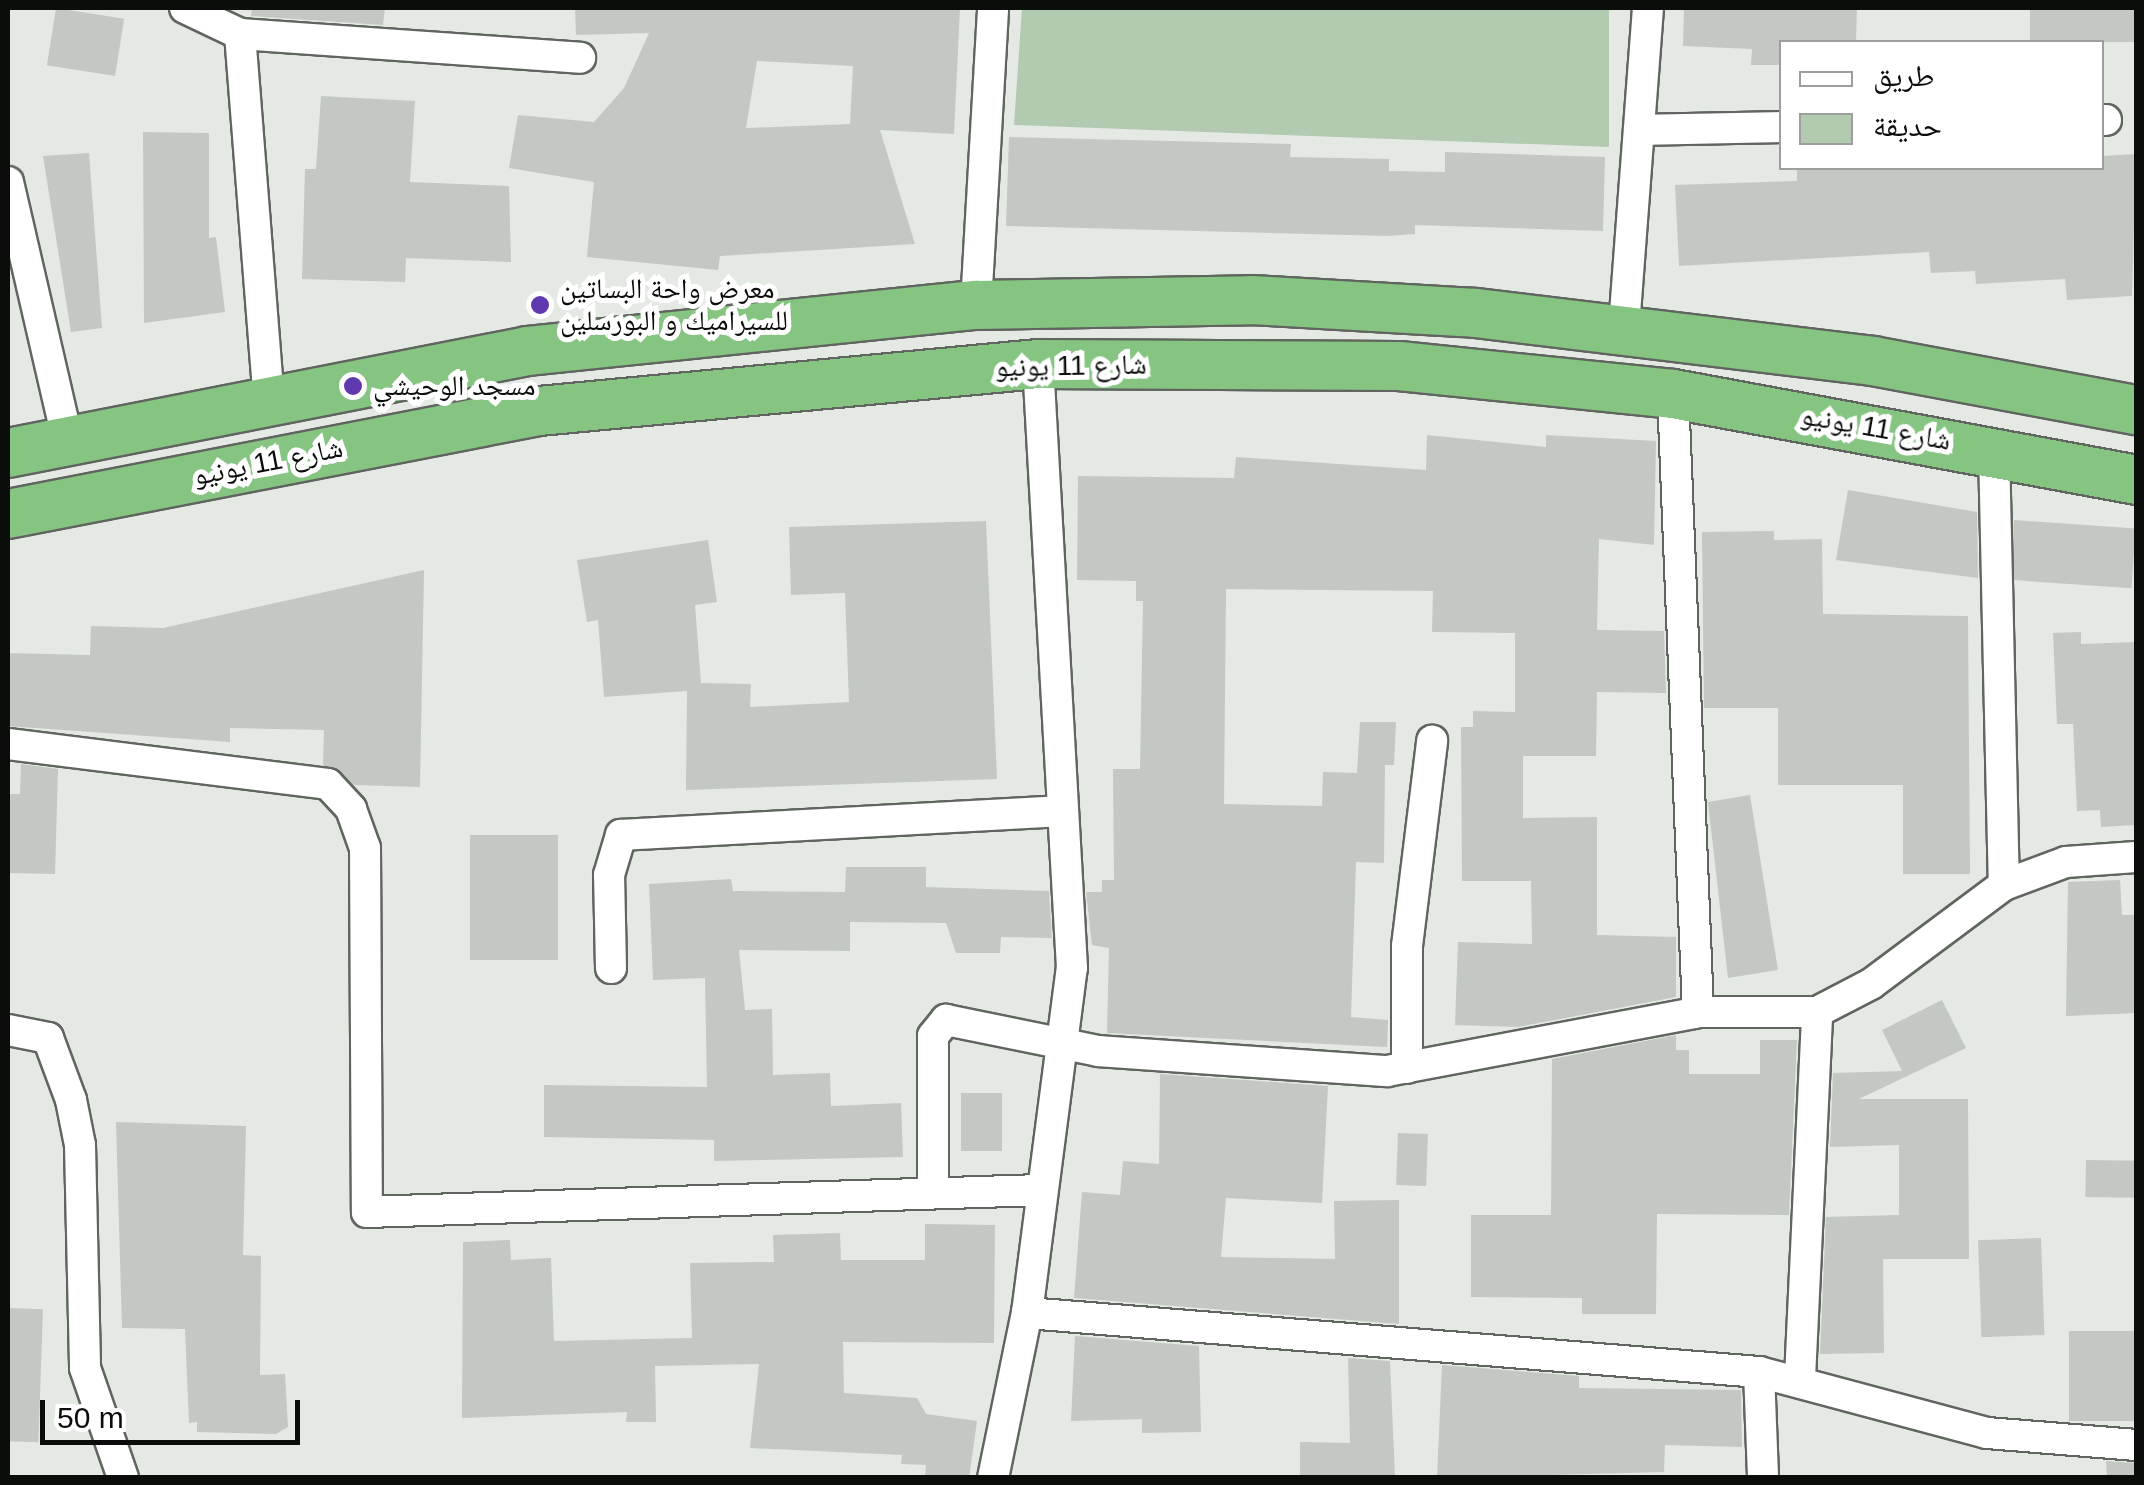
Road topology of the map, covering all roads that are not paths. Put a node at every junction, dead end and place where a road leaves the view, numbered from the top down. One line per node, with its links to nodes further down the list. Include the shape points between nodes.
1 (186, 8): 4 (street)
2 (993, 8): 9 (street)
3 (1648, 8): 7 (street)
4 (240, 34): 5 (street); 15 (street)
5 (580, 58)
6 (1779, 127): 7 (street)
7 (1638, 130): 10 (street)
8 (8, 182): 17 (street)
9 (976, 305): 10 (highway, via 1252,300); 11 (highway)
10 (1624, 326): 16 (highway)
11 (624, 338): 14 (highway); 15 (highway)
12 (1038, 364): 13 (highway, شارع 11 يونيو, via 1398,366); 14 (highway, شارع 11 يونيو); 24 (street)
13 (1673, 394): 18 (highway, شارع 11 يونيو); 28 (street)
14 (633, 400): 21 (highway, شارع 11 يونيو)
15 (270, 402): 17 (highway)
16 (2136, 410)
17 (68, 441): 19 (highway)
18 (1994, 450): 20 (highway, شارع 11 يونيو); 26 (street)
19 (8, 452)
20 (2136, 480)
21 (8, 514)
22 (1432, 741): 32 (street, via 1408,932)
23 (8, 744): 34 (street, via 328,784 350,809 364,848 367,1212)
24 (1062, 811): 27 (street, via 620,834 608,875); 31 (street, via 1072,968)
25 (2136, 857): 26 (street, via 2066,862)
26 (2004, 885): 29 (street, via 1871,984)
27 (611, 968)
28 (1698, 1012): 29 (street); 32 (street, via 1471,1049)
29 (1816, 1012): 37 (street)
30 (8, 1030): 39 (street, via 48,1038 71,1100 80,1145 85,1368)
31 (1062, 1041): 32 (street, via 1098,1051); 33 (street); 34 (street, via 956,1018 938,1024)
32 (1407, 1068)
33 (1042, 1190): 34 (street); 35 (street)
34 (934, 1192)
35 (1028, 1314): 36 (street); 40 (street)
36 (1758, 1372): 37 (street); 41 (street)
37 (1800, 1378): 38 (street, via 1987,1434)
38 (2136, 1445)
39 (123, 1478)
40 (993, 1478)
41 (1763, 1478)

